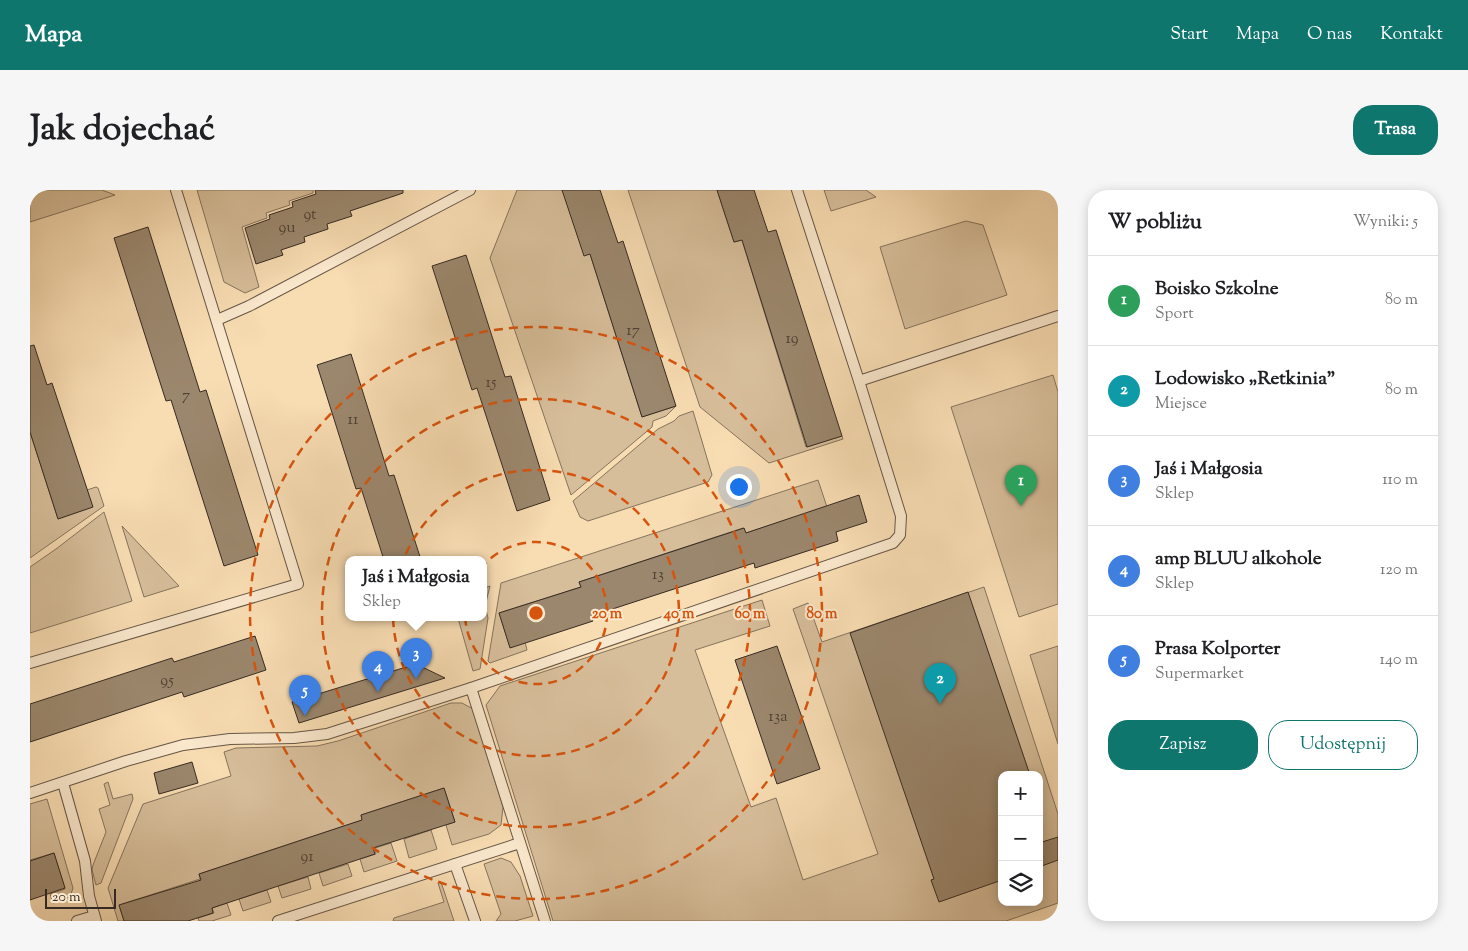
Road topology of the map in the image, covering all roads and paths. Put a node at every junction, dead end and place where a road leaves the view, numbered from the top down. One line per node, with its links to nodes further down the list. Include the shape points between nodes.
1 (176, 190): 5 (lane)
2 (470, 190): 5 (lane)
3 (797, 190): 6 (lane)
4 (1058, 316): 6 (lane)
5 (217, 320): 7 (lane, via 298,584)
6 (860, 381): 8 (lane, via 900,516 900,535 893,543)
7 (30, 663)
8 (471, 688): 9 (lane, via 326,734 184,745); 11 (lane)
9 (63, 783): 10 (lane); 13 (lane, via 85,861 88,896)
10 (30, 793)
11 (520, 843): 12 (lane); 17 (lane)
12 (455, 864): 15 (lane); 16 (lane)
13 (95, 918): 14 (lane)
14 (77, 921)
15 (278, 921)
16 (475, 921)
17 (545, 921)

